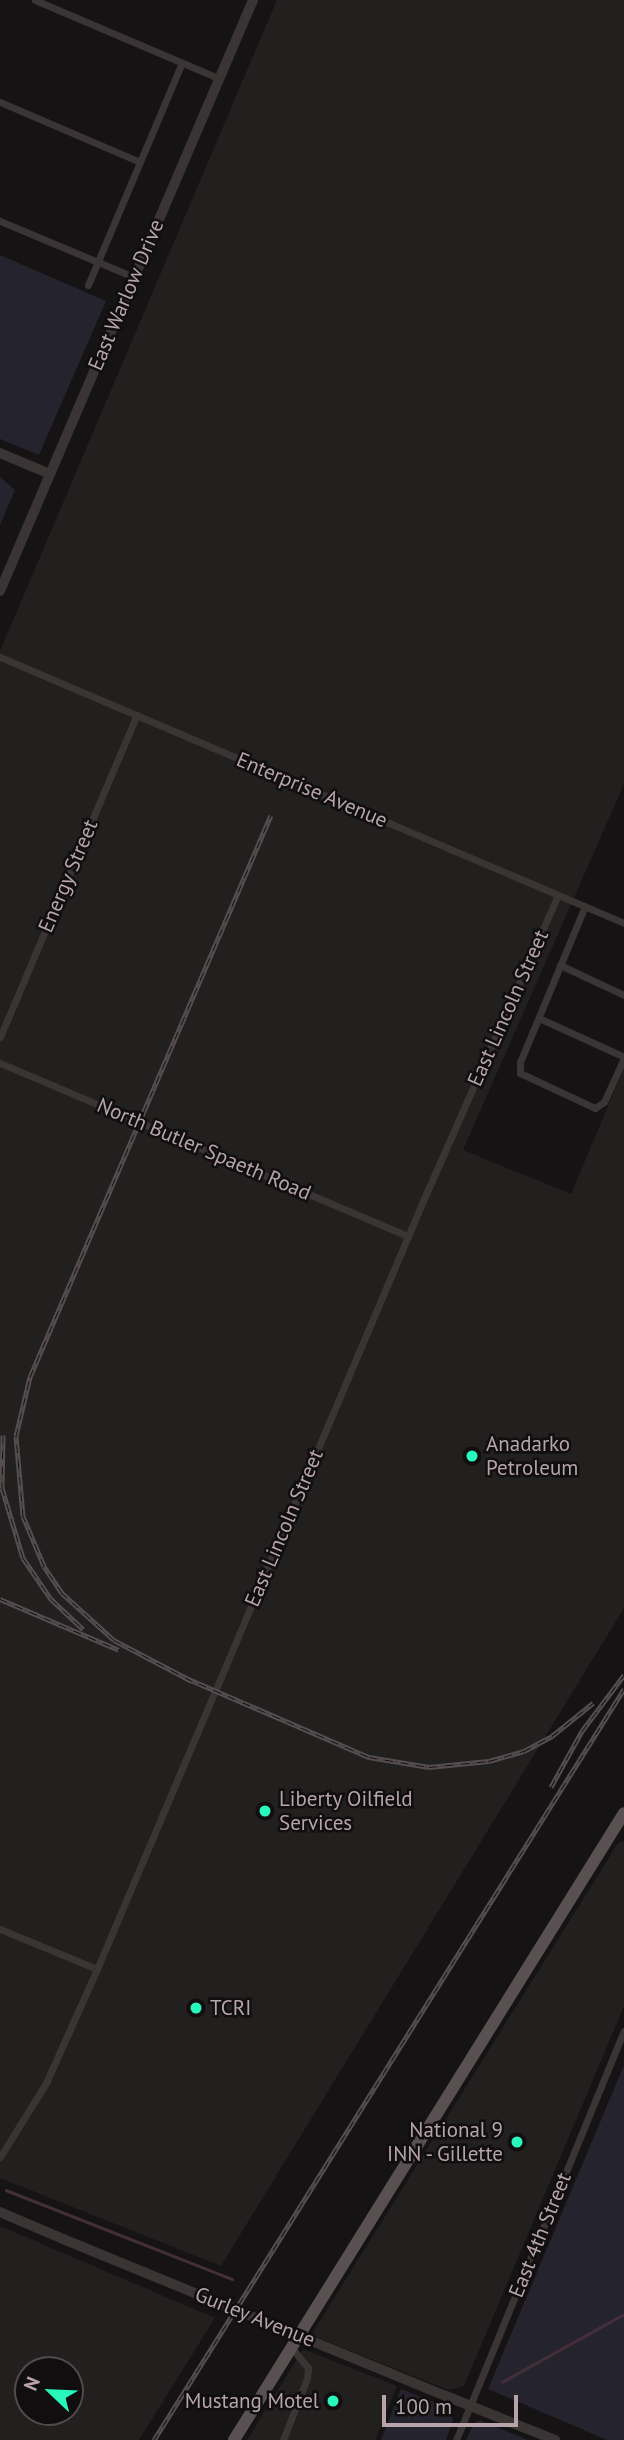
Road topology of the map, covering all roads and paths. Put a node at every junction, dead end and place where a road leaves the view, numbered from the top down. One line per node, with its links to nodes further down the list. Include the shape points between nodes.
1 (35, 0): 3 (street)
2 (253, 0): 4 (street, East Warlow Drive)
3 (182, 63): 4 (street); 6 (street)
4 (218, 78): 9 (street, East Warlow Drive)
5 (0, 102): 6 (street)
6 (140, 162): 8 (street)
7 (0, 220): 8 (street)
8 (97, 262): 9 (street); 10 (street)
9 (134, 277): 12 (street, East Warlow Drive)
10 (88, 285)
11 (0, 453): 12 (street)
12 (50, 474): 13 (street, East Warlow Drive)
13 (0, 591)
14 (0, 657): 15 (street, Enterprise Avenue)
15 (137, 715): 16 (street, Enterprise Avenue); 22 (street, Energy Street)
16 (558, 895): 17 (street, Enterprise Avenue); 25 (street, East Lincoln Street)
17 (585, 906): 18 (street, Enterprise Avenue); 19 (street)
18 (624, 923)
19 (560, 965): 20 (street); 21 (street)
20 (624, 995)
21 (539, 1018): 23 (street); 23 (street, via 520,1062 526,1079 595,1108 604,1102)
22 (0, 1037)
23 (624, 1057)
24 (0, 1063): 25 (street, North Butler Spaeth Road)
25 (408, 1236): 29 (street, East Lincoln Street)
26 (624, 1813): 27 (main road)
27 (620, 1828): 33 (main road)
28 (0, 1929): 29 (street)
29 (97, 1969): 31 (street, East Lincoln Street, via 46,2083)
30 (624, 2031): 34 (street, East 4th Street)
31 (0, 2157)
32 (0, 2212): 34 (street, Gurley Avenue, bridge)
33 (292, 2348): 35 (main road); 36 (street, via 308,2368)
34 (470, 2405): 37 (street, East 4th Street); 38 (street, Gurley Avenue)
35 (234, 2440)
36 (283, 2440)
37 (456, 2440)
38 (555, 2440)

